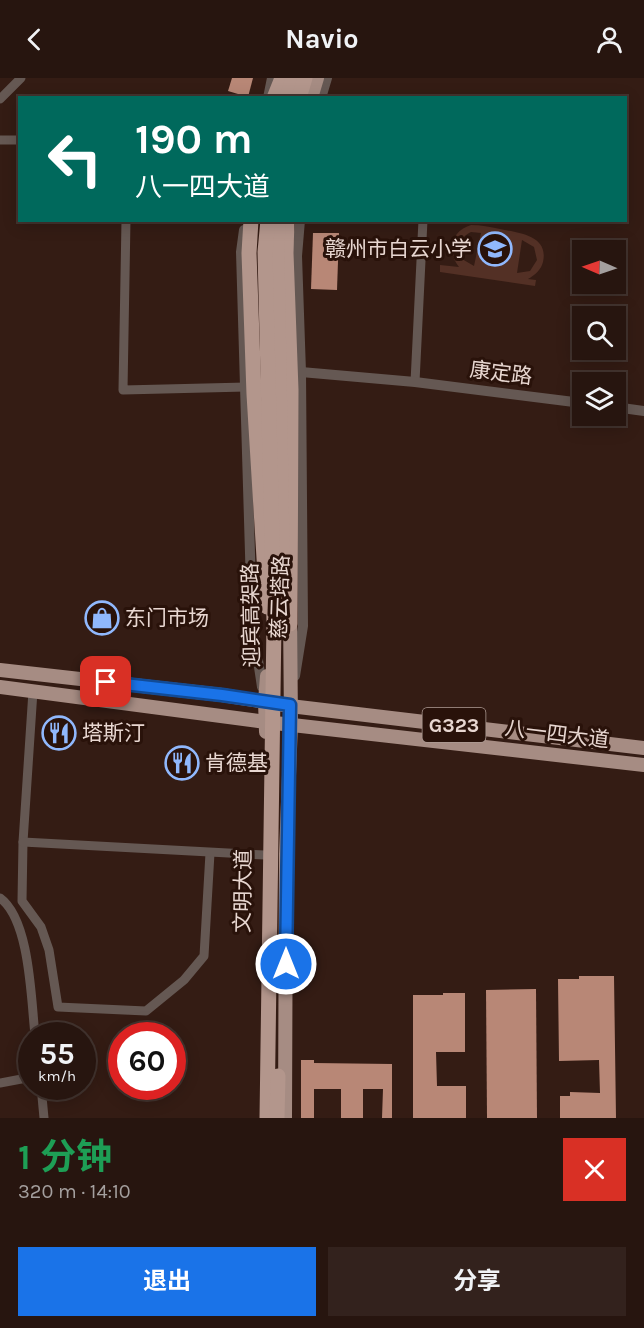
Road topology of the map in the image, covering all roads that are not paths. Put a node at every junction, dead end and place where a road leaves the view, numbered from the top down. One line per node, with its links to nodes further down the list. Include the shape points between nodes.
1 (21, 78): 15 (street)
2 (272, 78): 8 (street)
3 (283, 78): 9 (highway); 10 (main road)
4 (293, 78): 11 (highway)
5 (305, 78): 12 (highway)
6 (316, 78): 13 (main road)
7 (327, 78): 14 (street)
8 (268, 96)
9 (275, 96)
10 (279, 96)
11 (288, 96)
12 (300, 96)
13 (312, 96)
14 (322, 96)
15 (0, 99)
16 (0, 140): 17 (street)
17 (18, 140)
18 (126, 222): 29 (street, via 123,390)
19 (245, 222): 29 (street, 慈云塔路, via 241,252)
20 (252, 222): 33 (highway, via 249,253 254,394)
21 (257, 222): 33 (main road, 慈云塔路)
22 (268, 222): 54 (highway, 迎宾高架路, bridge, via 265,252 274,622)
23 (278, 222): 55 (highway, 迎宾高架路, bridge, via 284,621)
24 (286, 222): 34 (highway, via 291,390)
25 (300, 222): 27 (street, 慈云塔路, via 297,256)
26 (423, 222): 28 (street)
27 (301, 372): 28 (street, 康定路); 39 (street, 慈云塔路, via 303,626)
28 (415, 382): 30 (street, 康定路)
29 (246, 387): 38 (street, 慈云塔路, via 252,620)
30 (572, 402)
31 (626, 409): 32 (street)
32 (644, 411)
33 (268, 621): 38 (main road, 慈云塔路)
34 (290, 624): 39 (main road, 慈云塔路)
35 (0, 670): 38 (main road, 八一四大道 / G323)
36 (0, 687): 37 (main road, 八一四大道 / G323)
37 (33, 691): 40 (main road, 八一四大道 / G323); 44 (street)
38 (264, 701): 39 (main road, 八一四大道 / G323); 40 (main road, 文明大道)
39 (290, 705): 41 (main road, 文明大道); 42 (main road, 八一四大道 / G323)
40 (266, 722): 41 (main road, 八一四大道 / G323); 46 (main road, 文明大道)
41 (291, 723): 43 (main road, 八一四大道 / G323); 56 (main road, 文明大道, via 286,854)
42 (644, 748)
43 (644, 765)
44 (23, 842): 45 (street); 45 (street, via 22,901 50,950 58,1007 147,1011 184,980 204,956)
45 (210, 854): 46 (street)
46 (265, 855): 53 (main road, 文明大道)
47 (0, 898): 48 (street, via 13,912 22,932)
48 (33, 1022)
49 (18, 1080): 50 (street)
50 (0, 1083)
51 (42, 1100): 52 (street)
52 (44, 1118)
53 (261, 1118)
54 (267, 1118)
55 (277, 1118)
56 (285, 1118)

